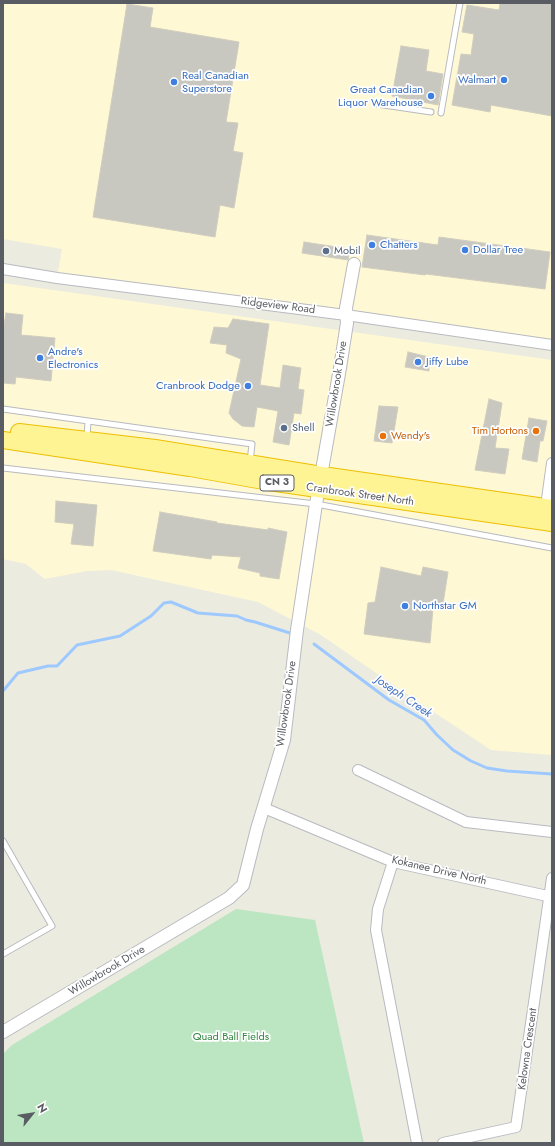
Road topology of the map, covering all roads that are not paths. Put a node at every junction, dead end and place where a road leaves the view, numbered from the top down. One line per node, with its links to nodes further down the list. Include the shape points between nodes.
1 (460, 3): 4 (lane)
2 (377, 104): 3 (lane)
3 (431, 112)
4 (441, 113)
5 (354, 264): 7 (street, Willowbrook Drive)
6 (3, 269): 7 (street, Ridgeview Road)
7 (346, 315): 8 (street, Ridgeview Road); 17 (street, Willowbrook Drive, via 347,323)
8 (552, 345)
9 (3, 409): 10 (lane)
10 (88, 421): 12 (lane); 14 (lane, via 252,444)
11 (3, 430): 12 (highway, Cranbrook Street North / CN 3)
12 (87, 439): 14 (highway, Cranbrook Street North / CN 3)
13 (3, 440): 17 (highway, Cranbrook Street North / CN 3)
14 (250, 463): 17 (highway, Cranbrook Street North / CN 3)
15 (552, 463): 18 (street)
16 (3, 468): 17 (lane)
17 (319, 489): 18 (highway, Cranbrook Street North / CN 3); 19 (lane); 21 (street, Willowbrook Drive, via 297,630 284,740)
18 (548, 515)
19 (552, 548)
20 (358, 770): 22 (street, via 466,822)
21 (264, 808): 24 (street, Kokanee Drive North); 28 (street, Willowbrook Drive, via 243,886 229,898)
22 (552, 832)
23 (3, 841): 27 (lane, via 52,926)
24 (393, 862): 26 (street, Kokanee Drive North); 29 (street, via 378,908 376,930)
25 (552, 878): 26 (street)
26 (551, 896): 30 (street, Kelowna Crescent, via 516,1127)
27 (3, 954)
28 (3, 1032)
29 (417, 1143)
30 (443, 1143)

